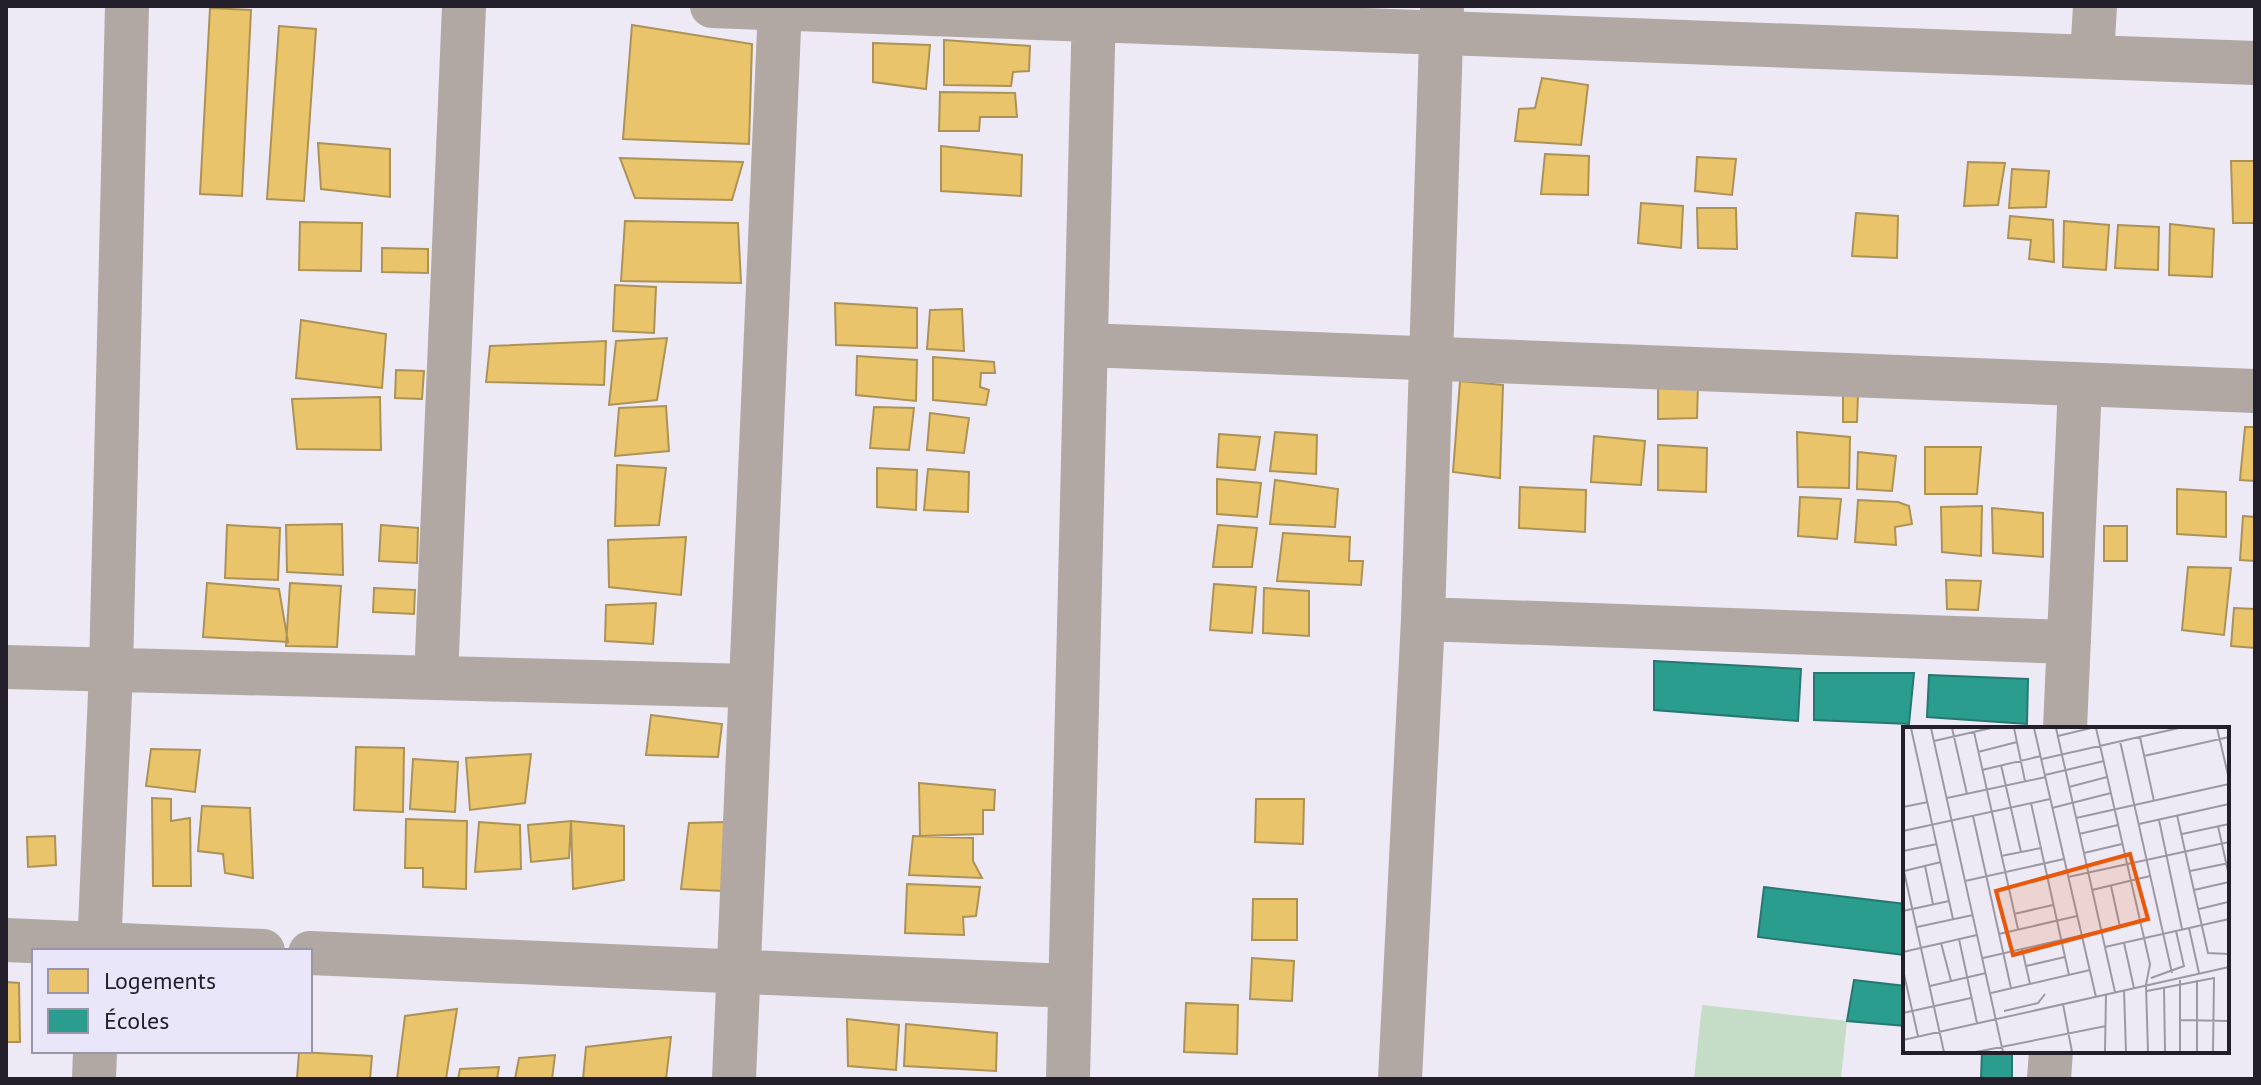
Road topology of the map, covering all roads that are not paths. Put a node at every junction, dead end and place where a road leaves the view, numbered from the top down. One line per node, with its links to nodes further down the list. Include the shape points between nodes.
1 (127, 6): 17 (street)
2 (464, 6): 18 (street)
3 (712, 6): 5 (street)
4 (2095, 6): 8 (street)
5 (780, 7): 6 (street); 19 (street)
6 (1094, 13): 7 (street); 10 (street)
7 (1442, 20): 8 (street); 11 (street)
8 (2092, 57): 9 (street)
9 (2255, 63)
10 (1086, 345): 11 (street); 26 (street)
11 (1433, 360): 12 (street); 14 (street)
12 (2080, 385): 13 (street); 15 (street)
13 (2255, 391)
14 (1423, 619): 15 (street); 32 (street)
15 (2069, 642): 20 (street)
16 (6, 667): 17 (street)
17 (111, 670): 18 (street); 22 (street)
18 (436, 678): 19 (street)
19 (750, 686): 25 (street)
20 (2065, 727)
21 (6, 940): 22 (street)
22 (99, 948): 23 (street)
23 (154, 949)
24 (312, 953): 25 (street)
25 (739, 971): 26 (street); 30 (street)
26 (1070, 986): 31 (street)
27 (95, 1053): 29 (street)
28 (2051, 1053): 33 (street)
29 (94, 1079)
30 (734, 1079)
31 (1068, 1079)
32 (1400, 1079)
33 (2049, 1079)

